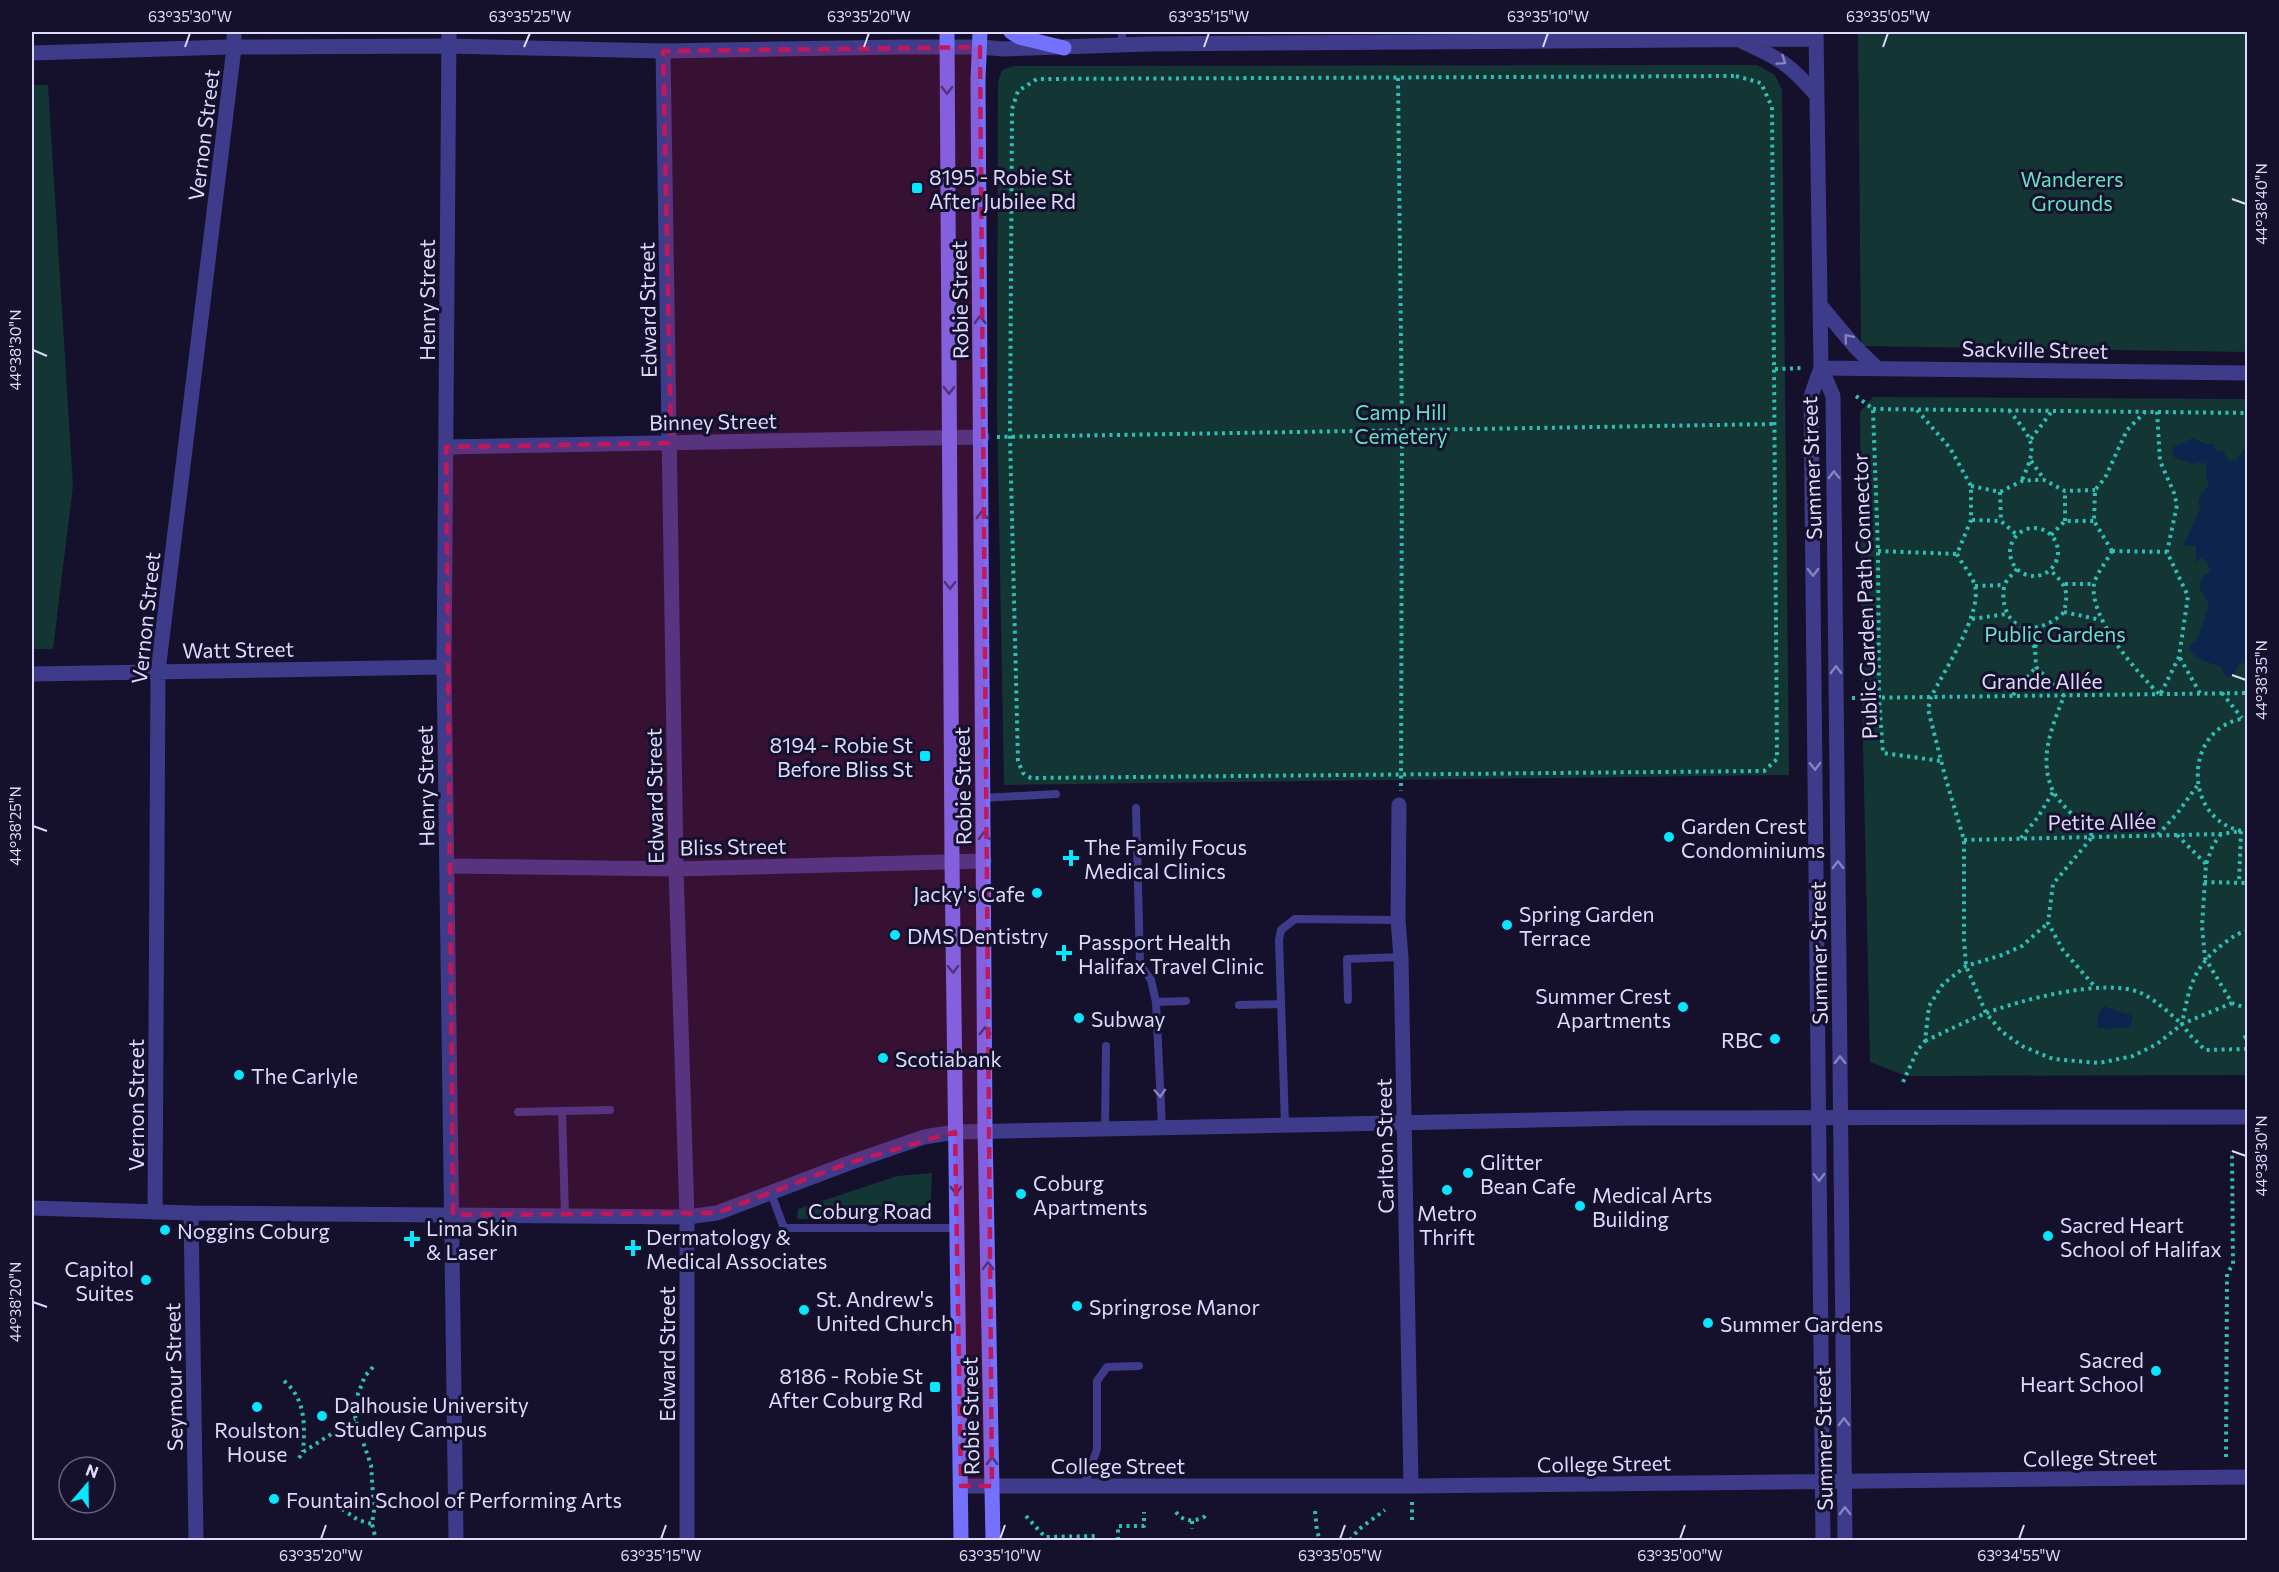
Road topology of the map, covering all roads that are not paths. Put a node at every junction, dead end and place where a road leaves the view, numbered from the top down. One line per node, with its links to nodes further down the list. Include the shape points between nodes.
1 (234, 32): 12 (street, Vernon Street)
2 (1011, 32): 13 (main road)
3 (1816, 35): 11 (street); 16 (street, Summer Street)
4 (1586, 36): 5 (street); 6 (street)
5 (1608, 36): 11 (street)
6 (1323, 37): 7 (street, via 1148,41)
7 (1122, 38): 13 (street)
8 (448, 39): 12 (street); 14 (street); 24 (street, Henry Street)
9 (947, 39): 10 (street); 14 (street); 22 (main road, Robie Street, one-way to 22)
10 (980, 39): 13 (street, via 1004,49); 21 (main road, Robie Street, one-way to 10)
11 (1737, 39): 16 (street, one-way to 16, via 1796,71)
12 (234, 48): 15 (street); 26 (street, Vernon Street)
13 (1064, 48)
14 (663, 51): 23 (street, Edward Street)
15 (32, 53)
16 (1817, 96): 17 (street, Summer Street)
17 (1820, 305): 18 (street, Summer Street); 19 (street, one-way to 17)
18 (1821, 368): 19 (street, Sackville Street); 48 (street, Summer Street, one-way to 48, via 1811,396); 49 (street, Summer Street, one-way to 18, via 1833,396)
19 (1877, 368): 20 (street, Sackville Street)
20 (2247, 373)
21 (982, 437): 22 (street, Binney Street); 29 (main road, Robie Street, one-way to 21)
22 (949, 438): 23 (street, Binney Street); 32 (main road, Robie Street, one-way to 32)
23 (670, 443): 24 (street, Binney Street); 35 (street, Edward Street)
24 (446, 447): 25 (street, Henry Street)
25 (444, 668): 26 (street, Watt Street); 34 (street, Henry Street)
26 (158, 672): 27 (street, Watt Street); 58 (street, Vernon Street)
27 (32, 674)
28 (1056, 794): 29 (lane)
29 (983, 798): 33 (main road, Robie Street, one-way to 29)
30 (1399, 805): 36 (street, Carlton Street)
31 (1136, 808): 40 (lane, via 1140,964 1150,980)
32 (952, 861): 33 (street, Bliss Street); 35 (street, Bliss Street); 55 (main road, Robie Street, one-way to 55)
33 (984, 861): 54 (main road, Robie Street, one-way to 33)
34 (447, 866): 35 (street, Bliss Street); 60 (street, Henry Street)
35 (676, 869): 62 (street, Edward Street)
36 (1398, 920): 37 (street, Carlton Street); 41 (lane, via 1295,919 1281,930 1278,940)
37 (1401, 957): 38 (lane, via 1347,959); 50 (street, Carlton Street)
38 (1348, 1000)
39 (1186, 1001): 40 (lane)
40 (1156, 1002): 52 (lane, one-way to 52)
41 (1281, 1004): 42 (lane); 51 (lane)
42 (1239, 1005)
43 (1106, 1046): 53 (lane)
44 (610, 1110): 45 (lane)
45 (562, 1111): 46 (lane); 61 (lane)
46 (518, 1112)
47 (2247, 1117): 49 (street)
48 (1818, 1119): 49 (street); 50 (street); 66 (street, Summer Street, one-way to 66)
49 (1841, 1119): 67 (street, Summer Street, one-way to 49)
50 (1404, 1122): 51 (street); 71 (street, Carlton Street)
51 (1285, 1125): 52 (street)
52 (1162, 1127): 53 (street)
53 (1105, 1129): 54 (street)
54 (985, 1131): 55 (street); 69 (main road, Robie Street, one-way to 54)
55 (955, 1132): 56 (street, via 914,1141); 63 (main road, Robie Street, one-way to 63)
56 (771, 1192): 62 (street, via 717,1213); 63 (lane, Coburg Road, via 784,1228)
57 (32, 1208): 58 (street)
58 (155, 1212): 59 (street)
59 (191, 1213): 60 (street); 72 (street, Seymour Street)
60 (453, 1215): 61 (street); 73 (street, Henry Street)
61 (565, 1216): 62 (street)
62 (687, 1217): 74 (street, Edward Street)
63 (957, 1228): 68 (main road, Robie Street)
64 (1139, 1366): 70 (lane, via 1107,1367 1097,1381 1097,1449)
65 (2247, 1477): 67 (street, College Street)
66 (1822, 1481): 67 (street, College Street); 71 (street, College Street); 77 (street, Summer Street)
67 (1845, 1481): 78 (street, Summer Street, one-way to 67)
68 (961, 1486): 69 (street, College Street); 75 (main road, Robie Street)
69 (992, 1486): 70 (street, College Street); 76 (main road, Robie Street)
70 (1084, 1486): 71 (street, College Street)
71 (1411, 1486)
72 (196, 1540)
73 (456, 1540)
74 (687, 1540)
75 (961, 1540)
76 (993, 1540)
77 (1822, 1540)
78 (1845, 1540)

